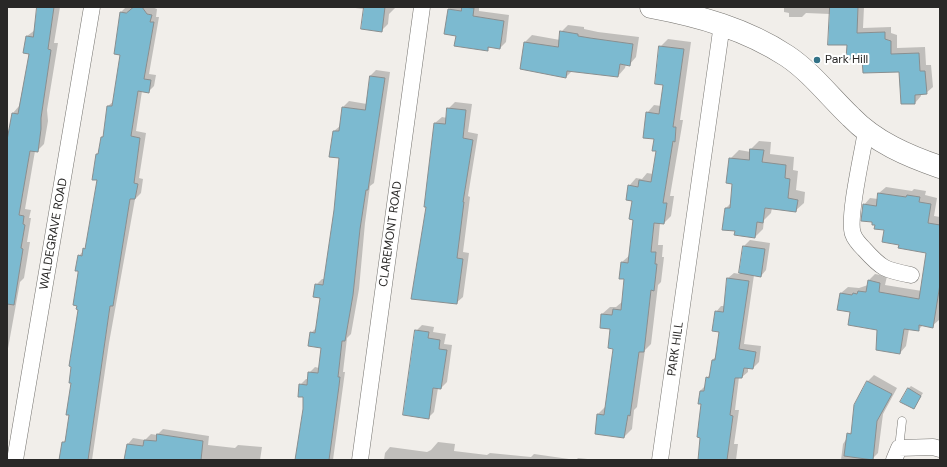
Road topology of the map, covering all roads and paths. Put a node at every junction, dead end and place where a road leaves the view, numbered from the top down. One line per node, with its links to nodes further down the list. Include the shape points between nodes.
1 (92, 7): 11 (street, WALDEGRAVE ROAD)
2 (422, 7): 12 (street, CLAREMONT ROAD)
3 (651, 7): 4 (street)
4 (722, 24): 5 (street, via 788,57); 13 (street, PARK HILL)
5 (866, 131): 6 (street, via 892,147); 7 (street, via 853,208 853,234 877,264 888,270)
6 (940, 167)
7 (911, 275)
8 (902, 421): 10 (lane)
9 (940, 449): 10 (street, via 933,447)
10 (897, 454)
11 (15, 460)
12 (360, 460)
13 (660, 460)

